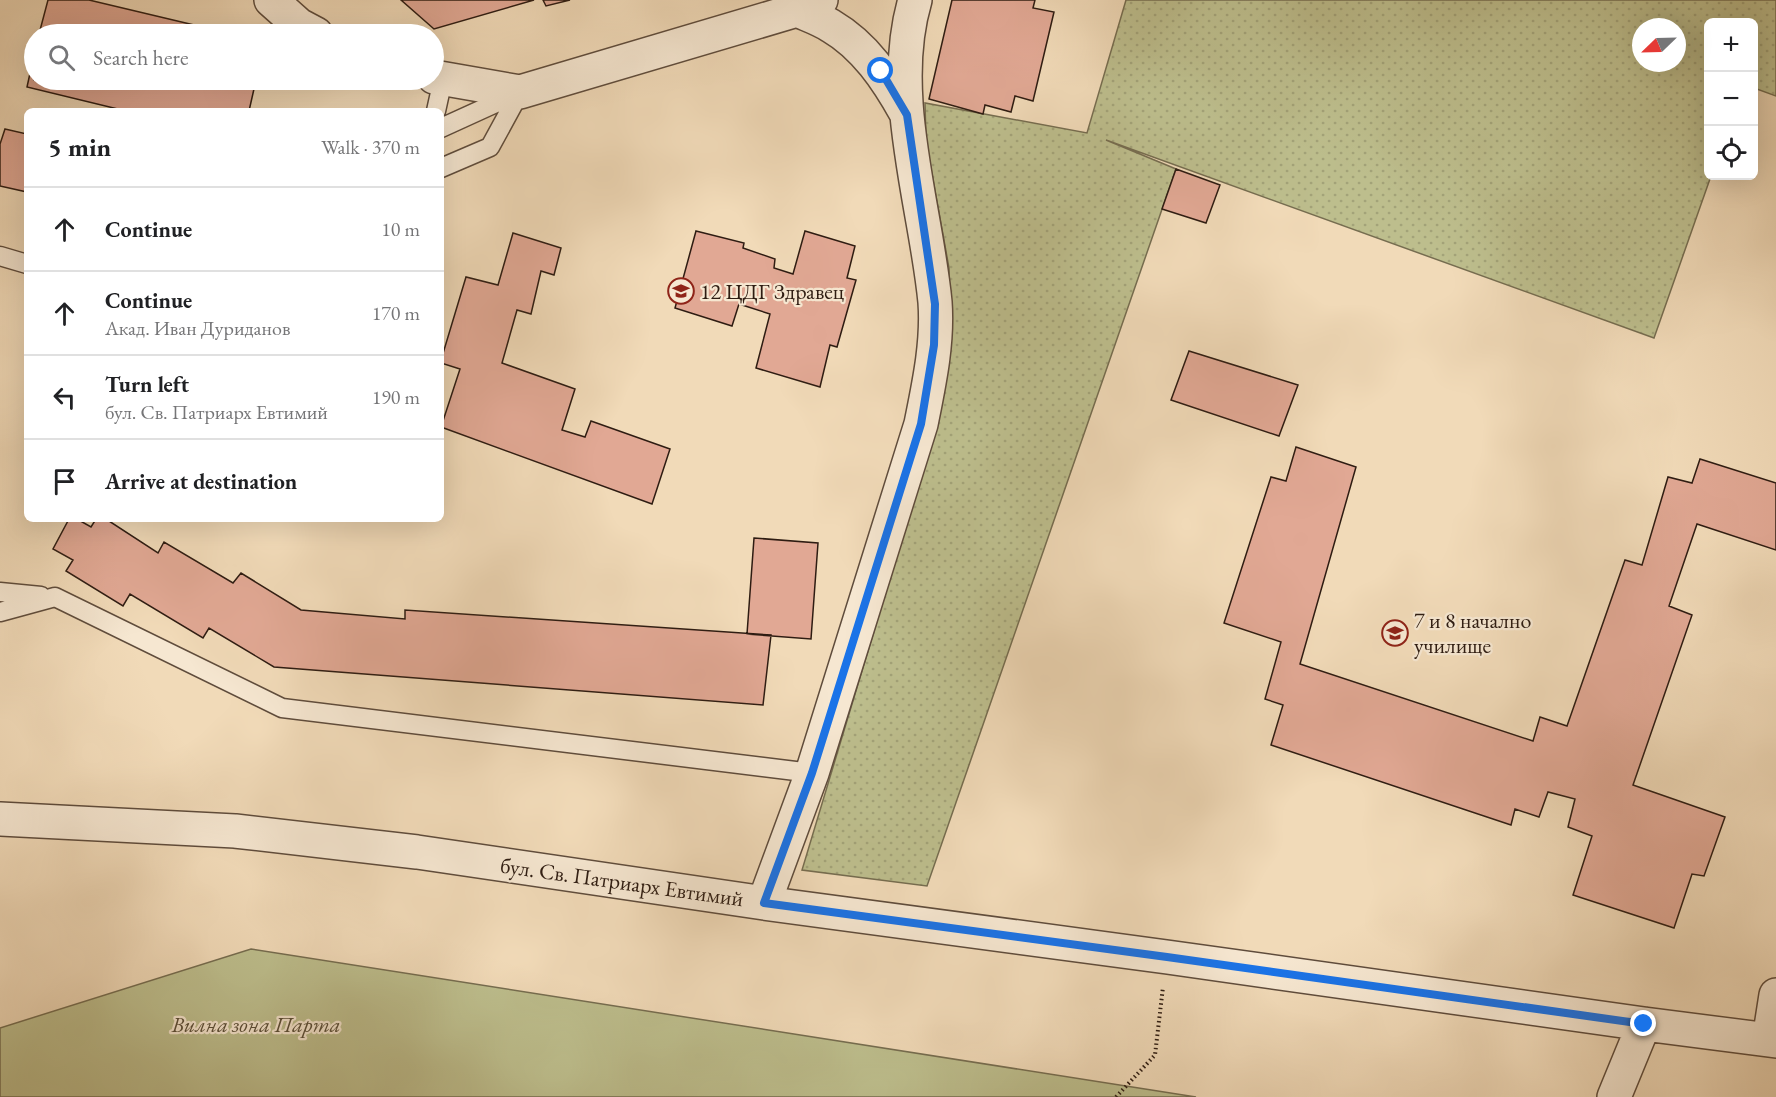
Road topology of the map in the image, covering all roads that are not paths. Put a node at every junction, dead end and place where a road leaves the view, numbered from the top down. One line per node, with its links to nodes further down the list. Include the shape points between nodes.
1 (271, 0): 4 (street)
2 (915, 0): 9 (street, via 906,54)
3 (809, 5): 7 (street); 9 (street, via 881,71)
4 (298, 24)
5 (444, 79): 7 (street)
6 (437, 90): 8 (lane)
7 (520, 92): 10 (lane); 11 (lane, via 490,147)
8 (436, 108)
9 (907, 115): 17 (street, via 935,304 929,383 921,424)
10 (444, 127)
11 (444, 167)
12 (0, 256): 13 (lane)
13 (24, 263)
14 (0, 592): 15 (lane)
15 (55, 597): 16 (lane); 17 (lane, via 282,708)
16 (0, 612)
17 (812, 773): 19 (street)
18 (0, 819): 19 (street, бул. Св. Патриарх Евтимий, via 235,831 417,852)
19 (764, 903): 21 (street, бул. Св. Патриарх Евтимий)
20 (1776, 995): 22 (street)
21 (1644, 1024): 22 (street, бул. Св. Патриарх Евтимий); 23 (street)
22 (1772, 1040)
23 (1614, 1097)

